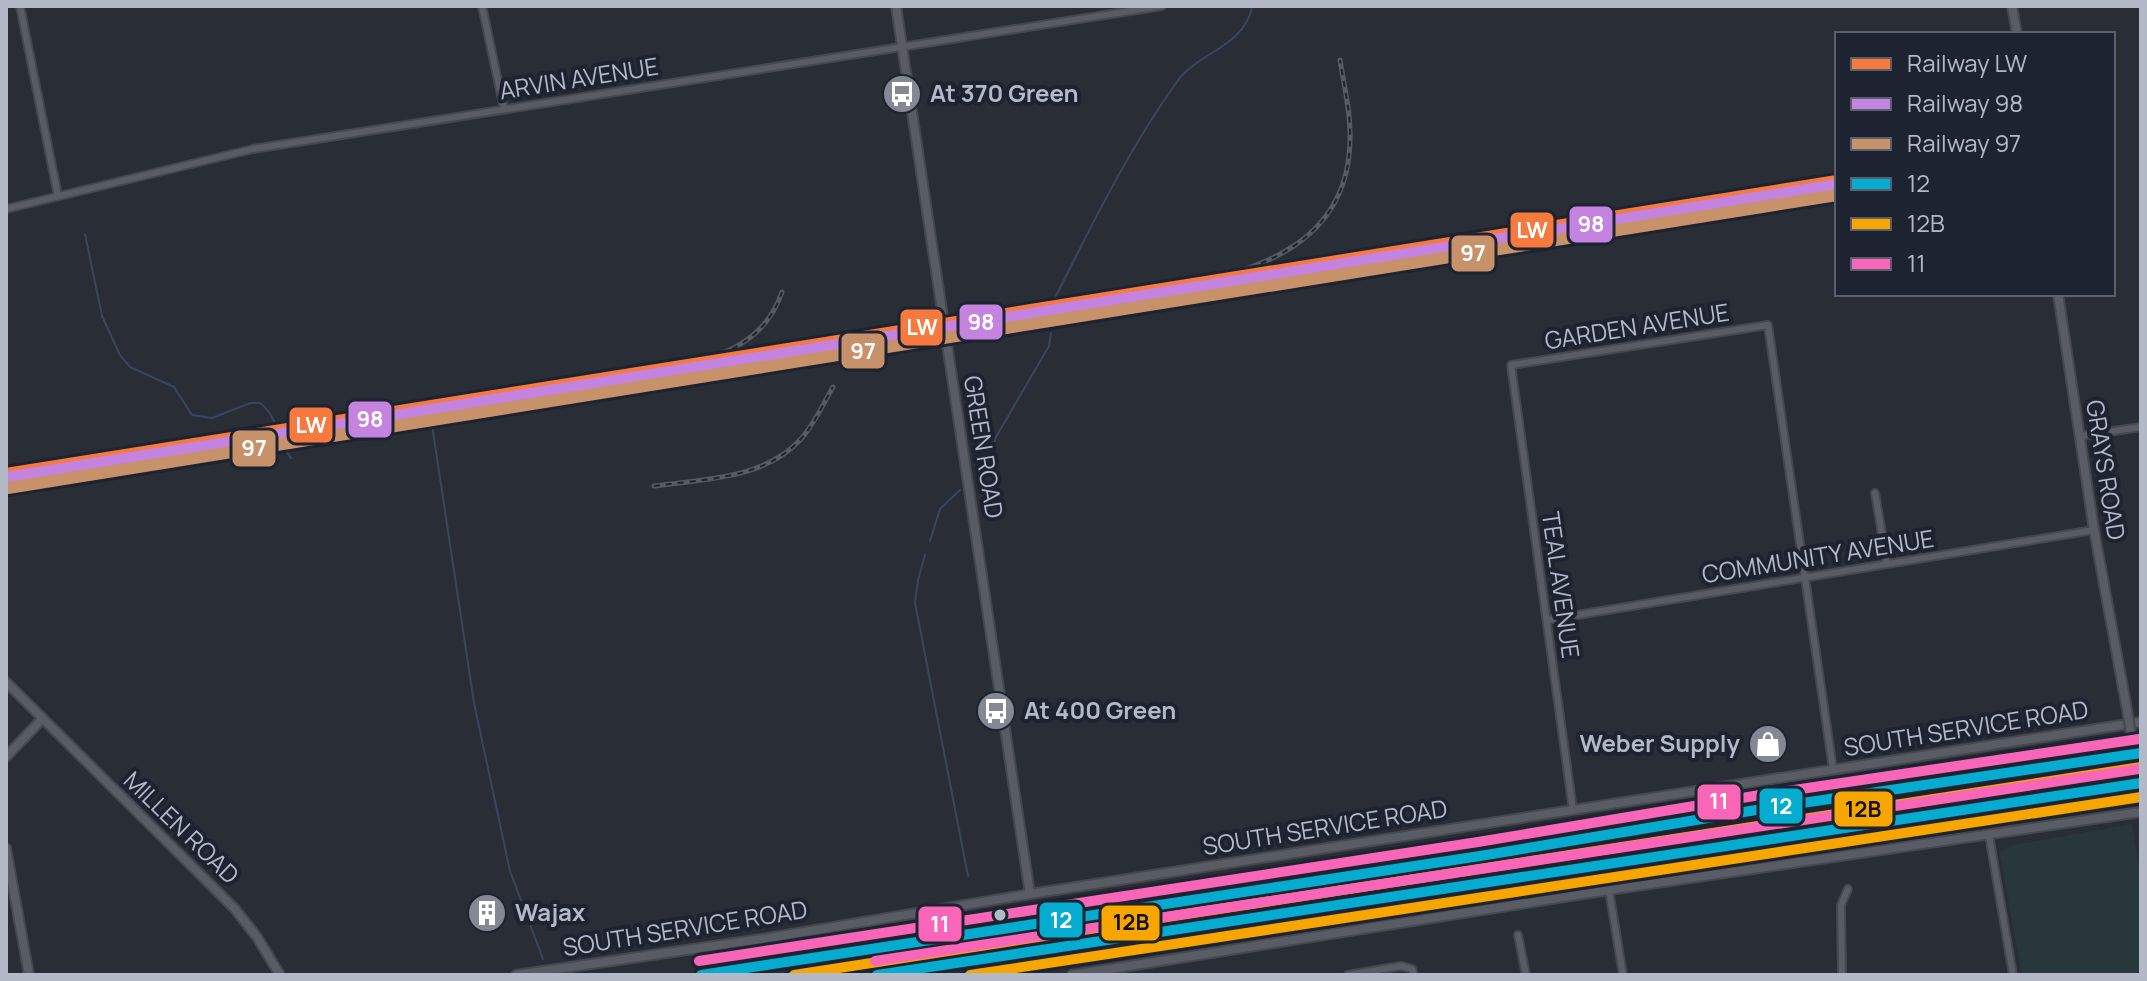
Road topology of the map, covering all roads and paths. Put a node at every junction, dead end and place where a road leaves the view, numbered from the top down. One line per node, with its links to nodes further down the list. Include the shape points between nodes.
1 (20, 6): 9 (street)
2 (482, 6): 8 (street)
3 (896, 6): 7 (street, GREEN ROAD)
4 (1162, 6): 7 (street, ARVIN AVENUE)
5 (2012, 6): 6 (street)
6 (2017, 32)
7 (902, 47): 8 (street, ARVIN AVENUE); 34 (street, GREEN ROAD)
8 (504, 109): 9 (street, ARVIN AVENUE, via 253,149)
9 (58, 196): 10 (street, ARVIN AVENUE)
10 (6, 209)
11 (2058, 296): 14 (street, GRAYS ROAD)
12 (1511, 365): 18 (street, GARDEN AVENUE, via 1768,325); 19 (street, TEAL AVENUE)
13 (2141, 427): 14 (street)
14 (2080, 436): 16 (street, GRAYS ROAD)
15 (1875, 493): 17 (street)
16 (2094, 530): 17 (street, COMMUNITY AVENUE); 27 (street, GRAYS ROAD, bridge)
17 (1887, 564): 18 (street, COMMUNITY AVENUE)
18 (1803, 577): 19 (street, COMMUNITY AVENUE); 25 (street)
19 (1547, 620): 28 (street, TEAL AVENUE)
20 (6, 682): 21 (street, MILLEN ROAD)
21 (42, 719): 24 (street); 37 (street, MILLEN ROAD, via 235,909)
22 (2141, 722): 25 (street, SOUTH SERVICE ROAD)
23 (2141, 753): 39 (highway)
24 (6, 757)
25 (1833, 769): 28 (street, SOUTH SERVICE ROAD)
26 (2141, 783): 40 (highway)
27 (2141, 794)
28 (1573, 810): 34 (street, SOUTH SERVICE ROAD)
29 (2141, 812): 30 (street)
30 (1989, 835): 33 (street); 47 (street)
31 (6, 848): 36 (street)
32 (1848, 889): 46 (street, via 1841,905)
33 (1609, 890): 41 (street); 45 (street)
34 (1030, 894): 38 (street, SOUTH SERVICE ROAD)
35 (1518, 935): 44 (street)
36 (29, 975)
37 (280, 975)
38 (516, 975)
39 (701, 975)
40 (877, 975)
41 (1072, 975)
42 (1348, 975): 43 (street, via 1401,966)
43 (1414, 975)
44 (1526, 975)
45 (1623, 975)
46 (1842, 975)
47 (2013, 975)

